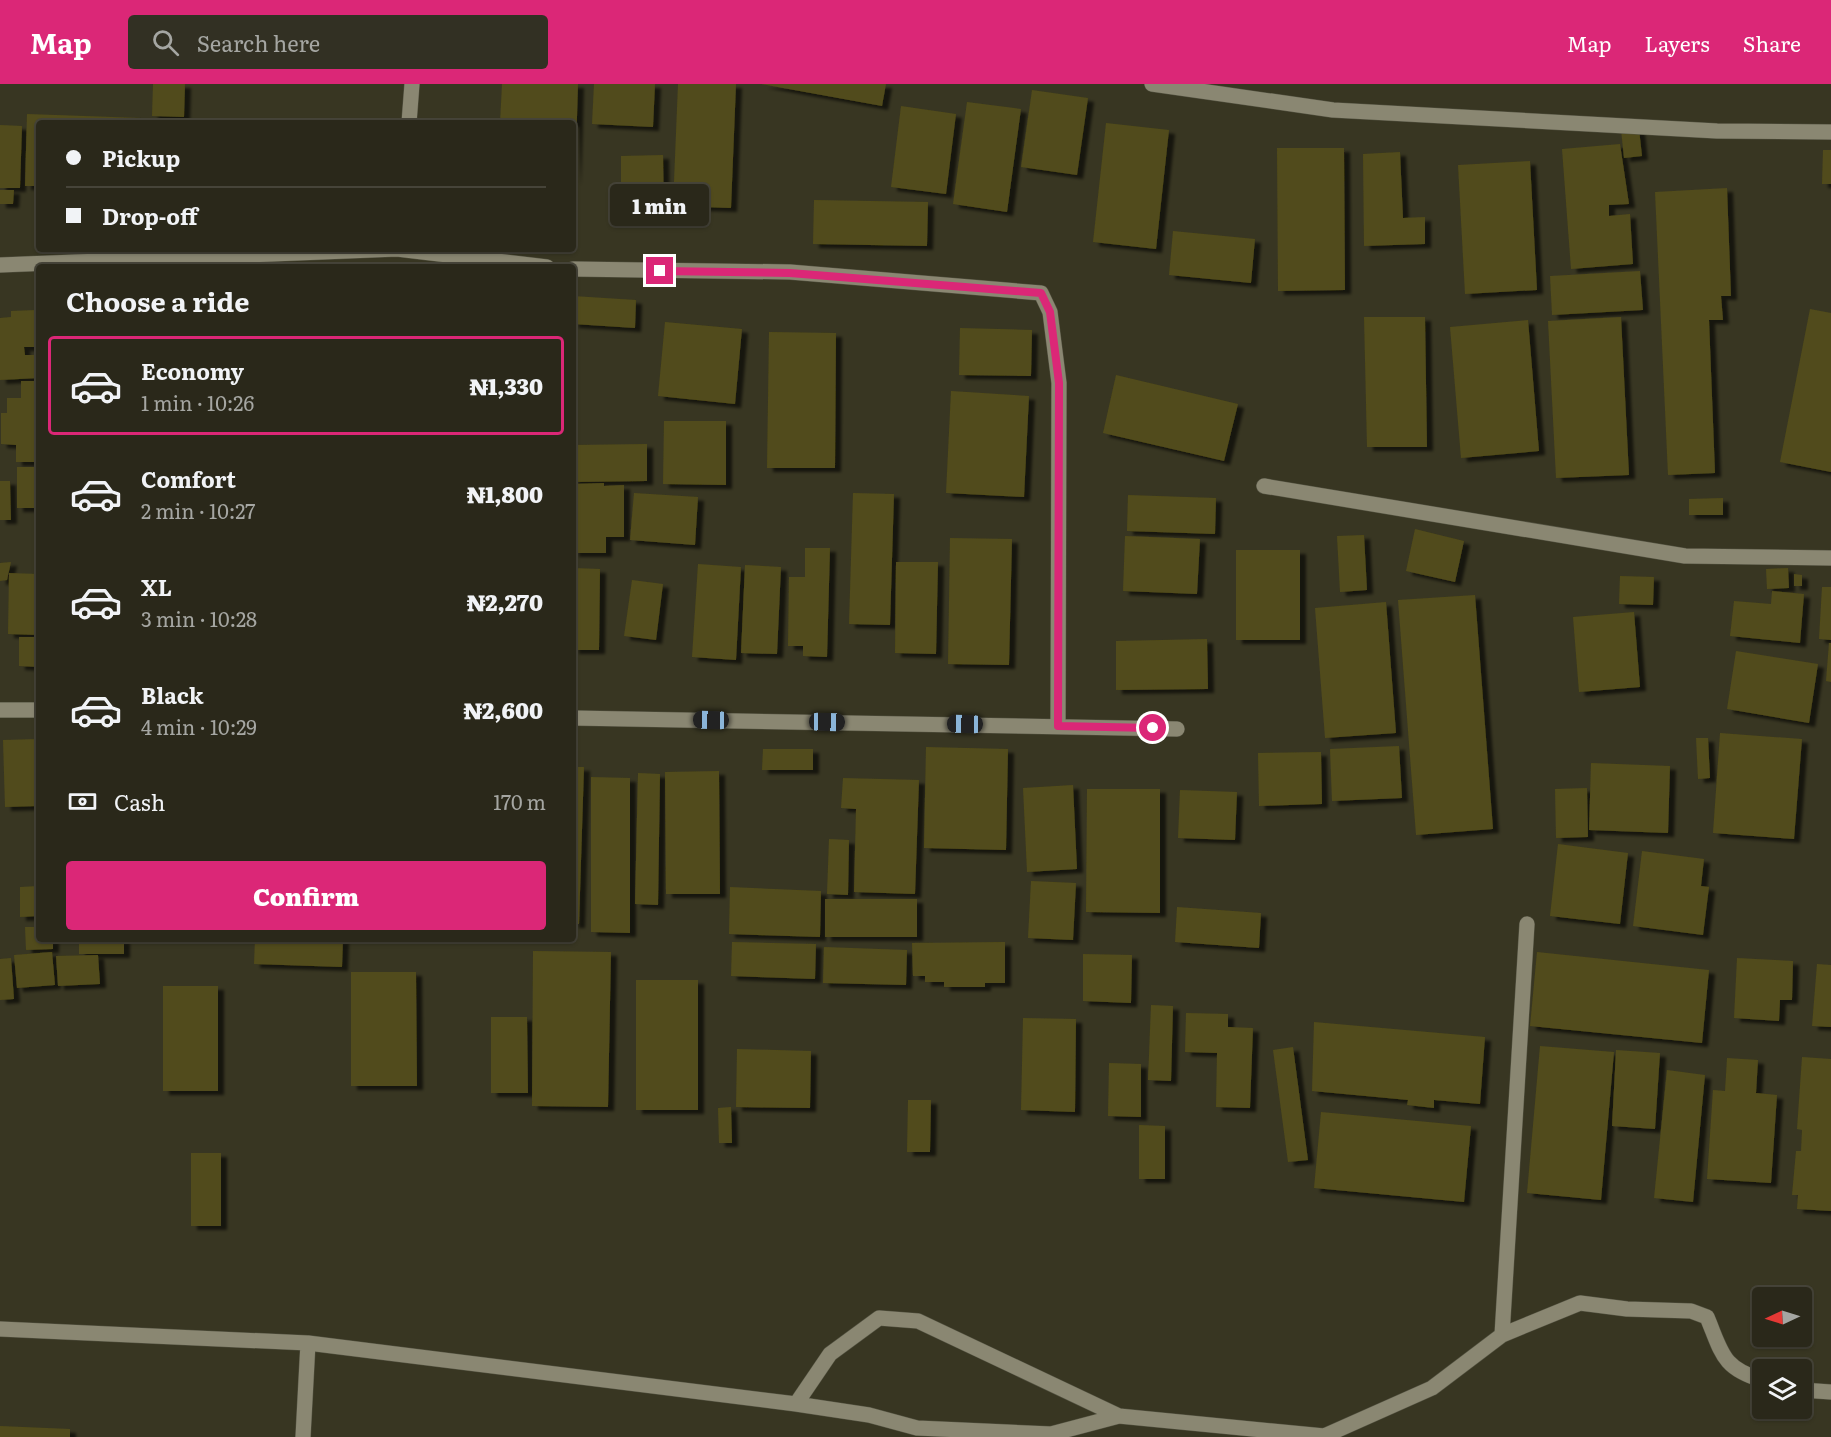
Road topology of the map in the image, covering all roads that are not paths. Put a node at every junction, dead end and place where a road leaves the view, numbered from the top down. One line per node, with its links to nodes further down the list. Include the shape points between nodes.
1 (412, 84): 3 (street)
2 (1152, 84): 4 (street, via 1333,110 1717,131)
3 (409, 120)
4 (1831, 132)
5 (323, 252): 8 (street)
6 (422, 252): 7 (street)
7 (522, 264)
8 (0, 265)
9 (576, 269): 15 (street, via 790,273 1041,293 1050,312 1059,383)
10 (1264, 486): 11 (street, via 1685,556)
11 (1831, 558)
12 (0, 710): 13 (street)
13 (36, 710)
14 (576, 718): 15 (street)
15 (1058, 726): 16 (street)
16 (1177, 729)
17 (1527, 924): 19 (street)
18 (0, 1329): 20 (street)
19 (1502, 1335): 21 (street, via 1580,1303 1691,1311 1707,1317 1726,1362); 25 (street, via 1432,1388 1324,1436)
20 (308, 1343): 24 (street); 26 (street)
21 (1752, 1377)
22 (1812, 1391): 23 (street)
23 (1831, 1392)
24 (796, 1404): 25 (street, via 869,1415 916,1428 1051,1434); 25 (street, via 830,1354 879,1318 918,1321)
25 (1119, 1416)
26 (303, 1437)

